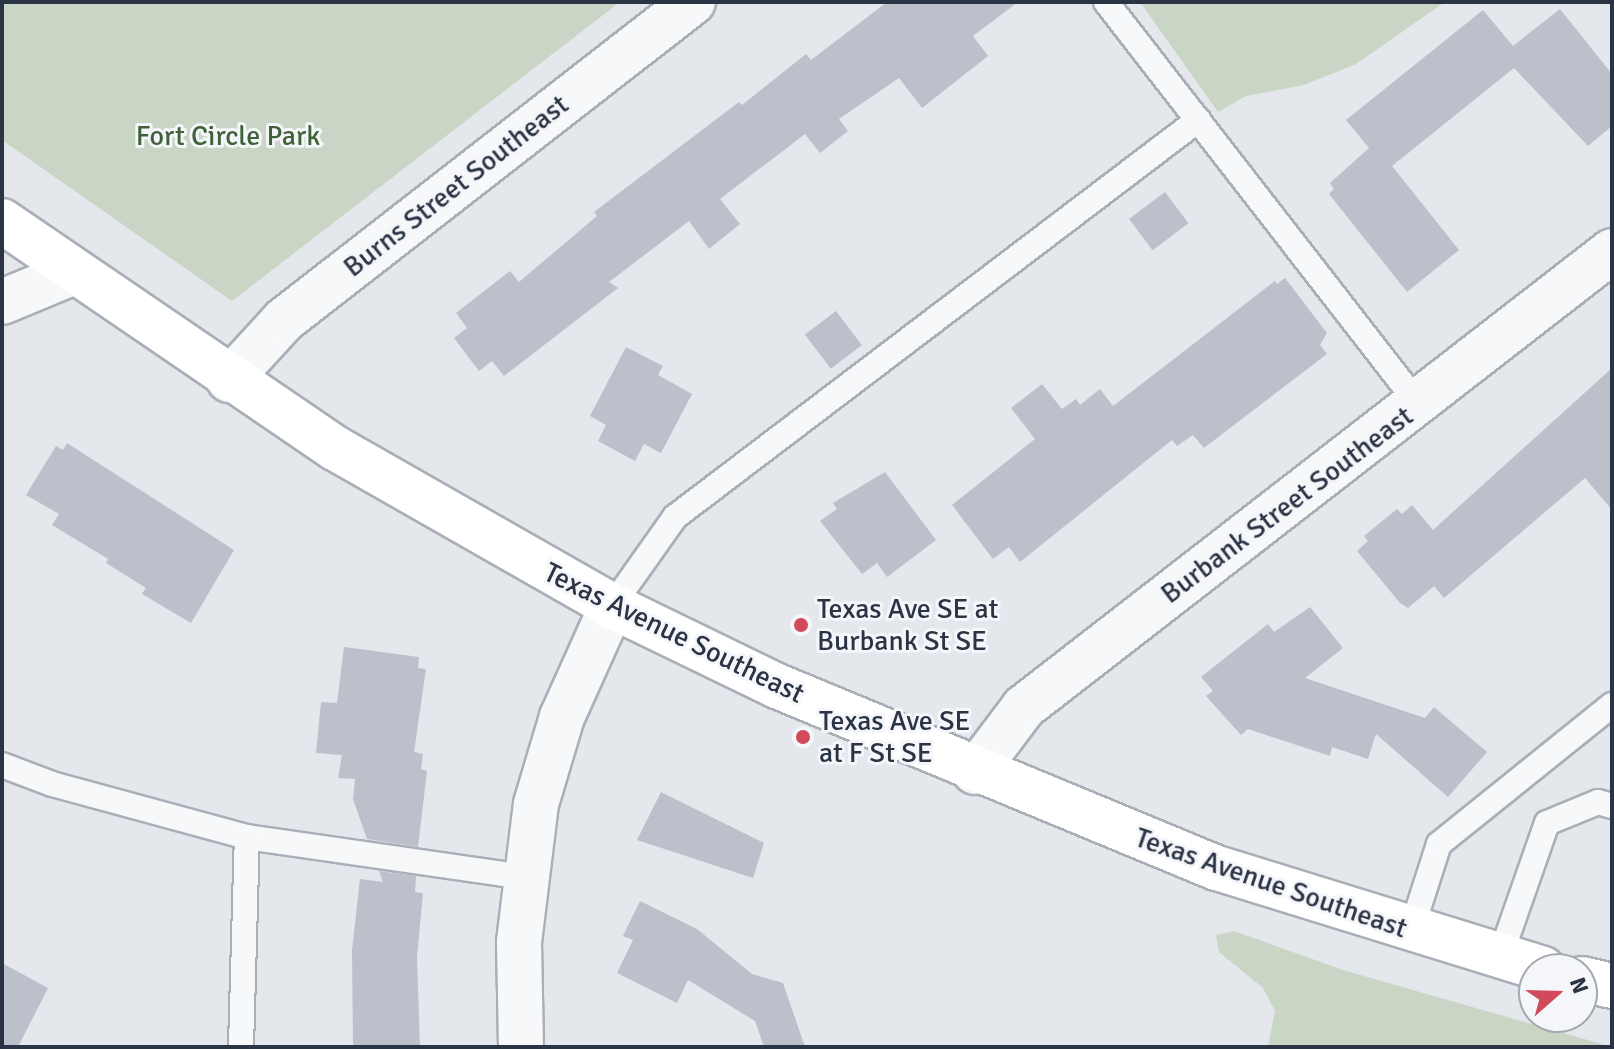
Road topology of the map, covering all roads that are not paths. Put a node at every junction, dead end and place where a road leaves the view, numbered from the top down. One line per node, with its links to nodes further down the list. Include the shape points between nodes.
1 (693, 2): 8 (street, Burns Street Southeast, via 284,320)
2 (1106, 2): 3 (lane)
3 (1198, 120): 9 (lane); 10 (lane, via 675,517)
4 (2, 221): 6 (main road, Texas Avenue Southeast)
5 (1612, 251): 9 (street, Burbank Street Southeast)
6 (72, 273): 7 (street); 8 (main road, Texas Avenue Southeast)
7 (2, 302)
8 (229, 380): 10 (main road, Texas Avenue Southeast, via 468,528)
9 (1419, 405): 13 (street, Burbank Street Southeast, via 1024,707)
10 (612, 606): 13 (main road, Texas Avenue Southeast, via 777,686); 16 (street, via 554,739)
11 (1612, 705): 17 (lane, via 1439,844)
12 (2, 765): 15 (lane, via 52,784)
13 (975, 772): 17 (main road, Texas Avenue Southeast, via 1217,868)
14 (1612, 806): 18 (lane, via 1598,802 1547,823)
15 (247, 837): 16 (lane); 20 (lane)
16 (524, 877): 21 (street)
17 (1411, 931): 18 (main road, Texas Avenue Southeast)
18 (1500, 957): 19 (main road, Texas Avenue Southeast)
19 (1518, 962)
20 (241, 1047)
21 (521, 1047)

